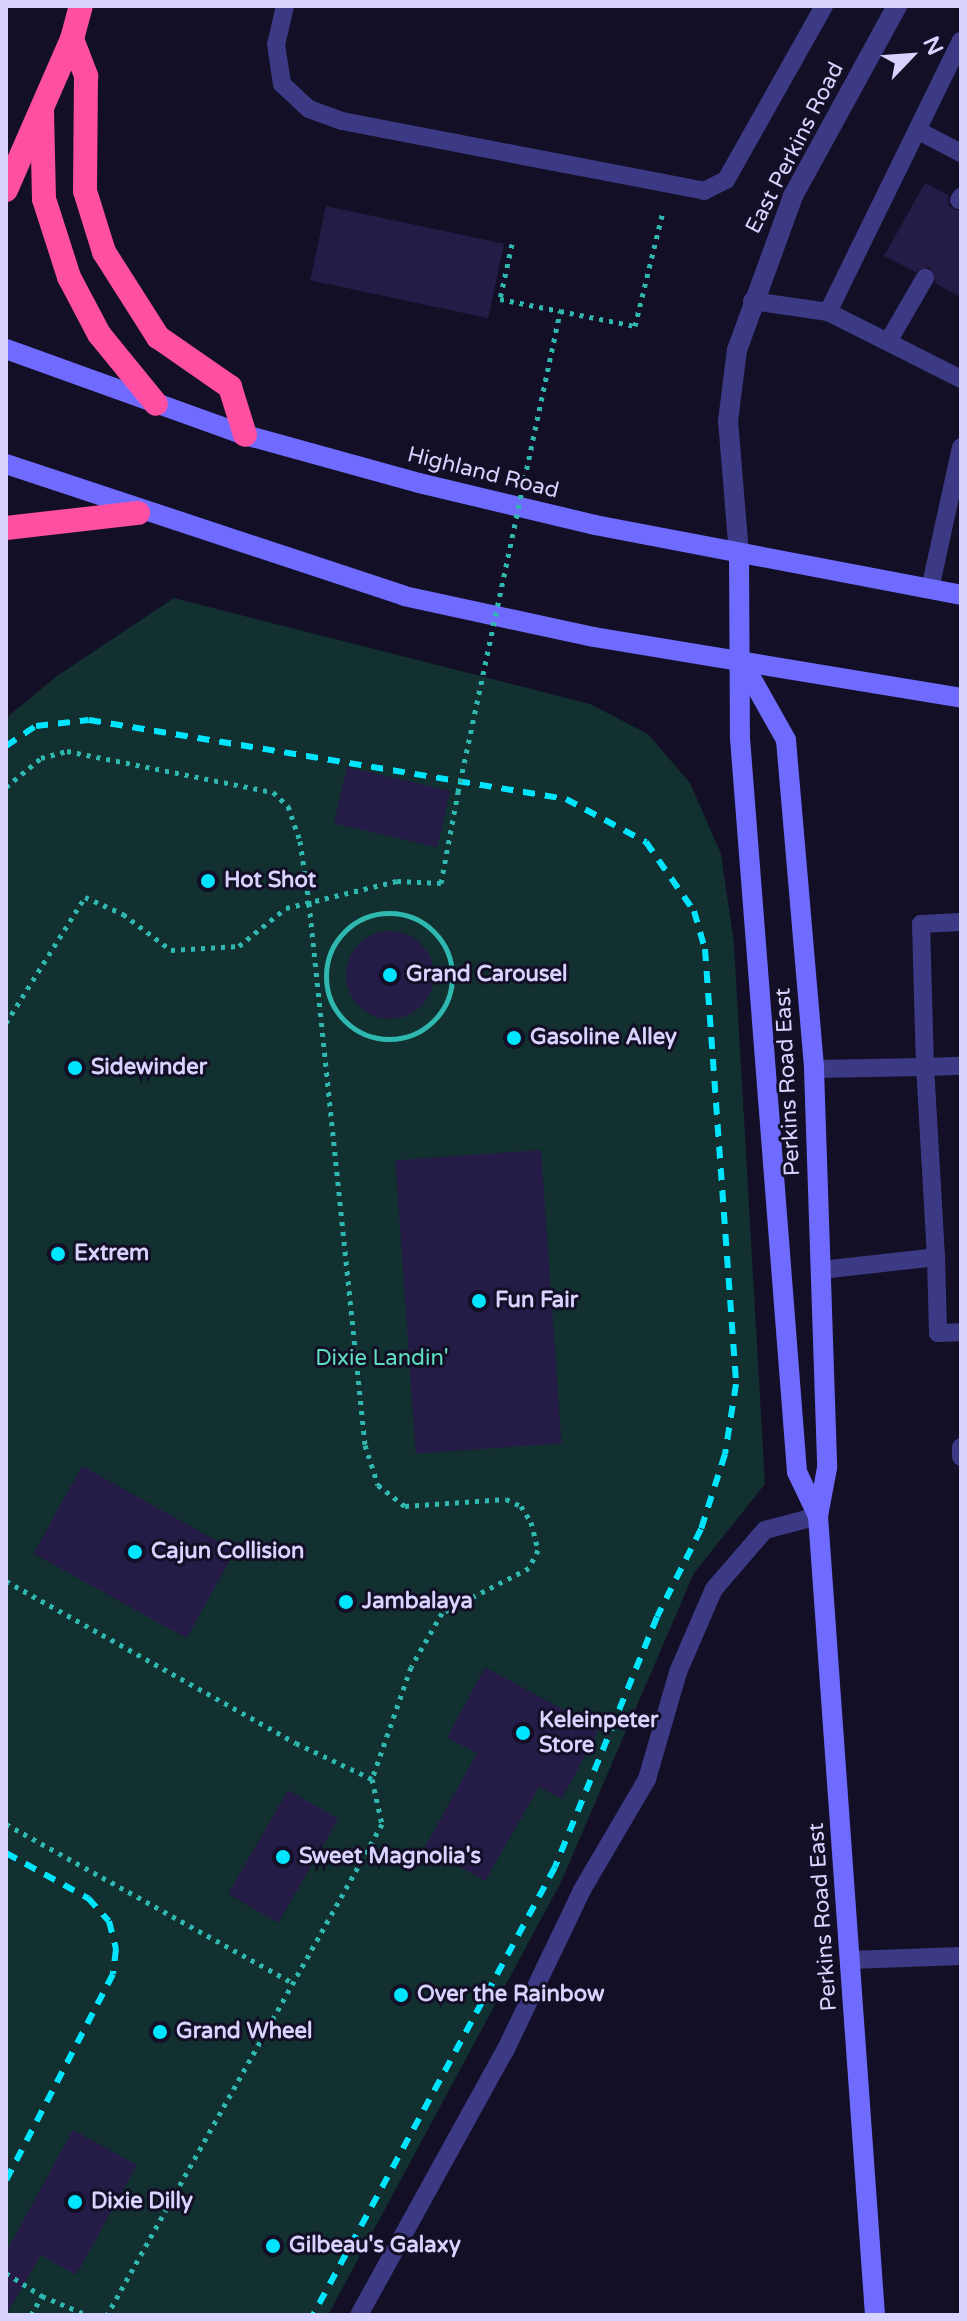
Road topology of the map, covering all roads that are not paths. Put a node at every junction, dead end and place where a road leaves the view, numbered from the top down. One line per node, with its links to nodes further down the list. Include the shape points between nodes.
1 (81, 6): 5 (highway)
2 (285, 6): 3 (lane, via 276,44 282,84 309,109 704,191 726,180)
3 (824, 6)
4 (897, 6): 12 (street, East Perkins Road, via 793,196)
5 (72, 39): 7 (highway); 18 (highway, via 86,76 85,191 104,252 158,337 230,387)
6 (961, 41): 8 (lane)
7 (42, 111): 10 (highway); 17 (highway, via 44,199 69,277 99,334)
8 (917, 130): 9 (lane); 13 (lane)
9 (961, 153)
10 (6, 190)
11 (925, 278): 14 (lane)
12 (752, 301): 13 (lane); 23 (street, East Perkins Road, via 737,350 728,421)
13 (828, 312): 14 (lane)
14 (889, 340): 16 (lane)
15 (6, 349): 17 (street, Highland Road)
16 (961, 379)
17 (156, 404): 18 (street, Highland Road)
18 (245, 435): 23 (street, Highland Road, via 595,525)
19 (961, 447): 24 (lane)
20 (6, 464): 21 (street)
21 (138, 513): 22 (highway); 26 (street, via 404,596 594,637)
22 (6, 528)
23 (739, 554): 24 (street, Highland Road); 26 (street, Perkins Road East)
24 (930, 589): 25 (street, Highland Road)
25 (961, 595)
26 (740, 658): 27 (street); 31 (street, Perkins Road East, via 786,740); 37 (street, Perkins Road East, via 740,738 797,1472)
27 (961, 698)
28 (961, 922): 30 (lane, via 921,924)
29 (961, 1066): 30 (lane)
30 (925, 1067): 31 (lane); 32 (lane)
31 (814, 1069): 33 (street, Perkins Road East)
32 (936, 1257): 33 (lane); 34 (lane, via 938,1333)
33 (821, 1270): 37 (street, Perkins Road East, via 827,1468)
34 (961, 1332)
35 (961, 1447): 36 (lane)
36 (961, 1457)
37 (818, 1516): 39 (street, Perkins Road East); 40 (lane, via 765,1530 714,1589 678,1672 647,1779 582,1890 505,2051)
38 (961, 1956): 39 (lane)
39 (850, 1960): 41 (street, Perkins Road East)
40 (359, 2315)
41 (875, 2315)

